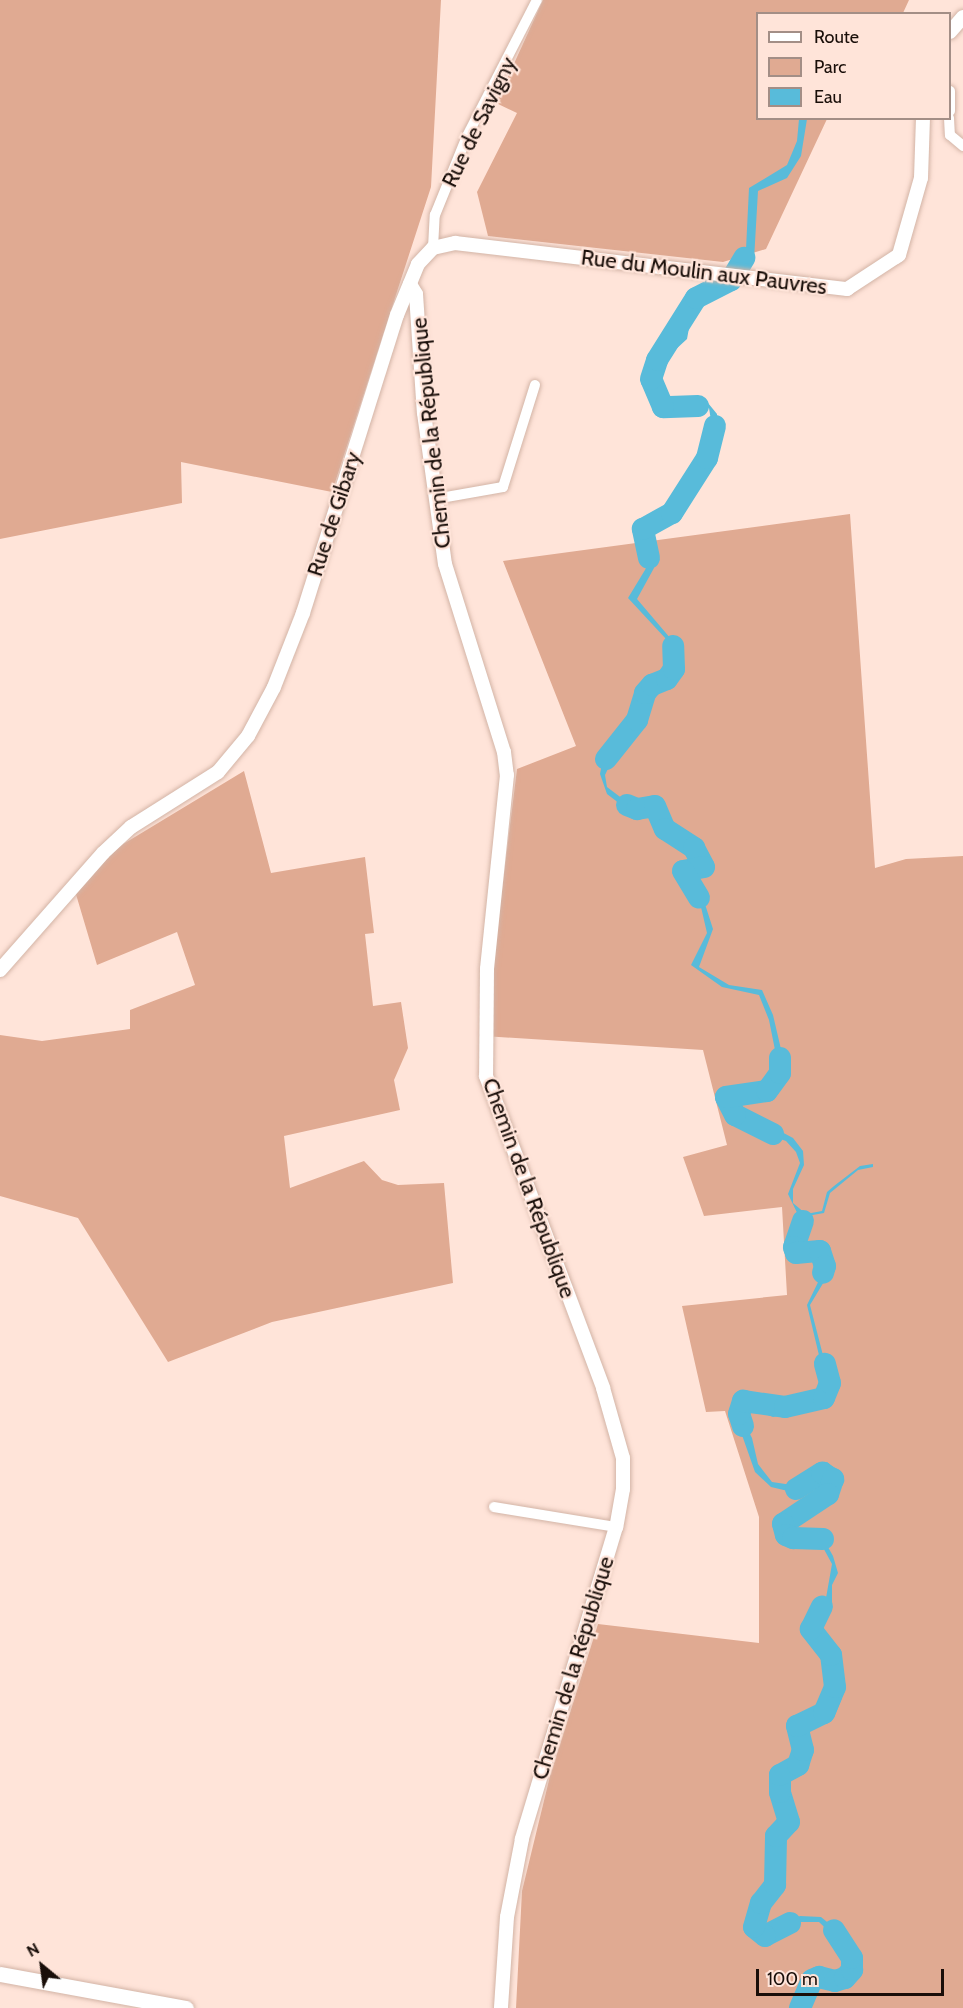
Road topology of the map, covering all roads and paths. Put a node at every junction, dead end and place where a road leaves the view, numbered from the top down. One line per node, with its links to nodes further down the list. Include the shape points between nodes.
1 (537, 0): 7 (street, Rue de Savigny, via 467,136 435,215)
2 (963, 17): 3 (street)
3 (951, 31)
4 (922, 120): 7 (street, Rue du Moulin aux Pauvres, via 921,178 899,255 847,289 456,243)
5 (949, 120): 6 (street, via 951,135)
6 (963, 146)
7 (433, 248): 8 (street, Rue de Gibary, via 418,264)
8 (410, 285): 10 (street, Chemin de la République, via 416,294 424,413); 11 (street, Rue de Gibary, via 303,613 248,736 218,772 132,826 103,853)
9 (536, 385): 10 (street, via 503,487)
10 (435, 499): 13 (street, Chemin de la République, via 445,564 504,752 507,775 487,969 486,1077 618,1429 623,1488)
11 (0, 970)
12 (494, 1507): 13 (street)
13 (616, 1527): 16 (street, Chemin de la République, via 522,1839 507,1917)
14 (0, 1974): 15 (main road)
15 (186, 2008)
16 (501, 2008)

